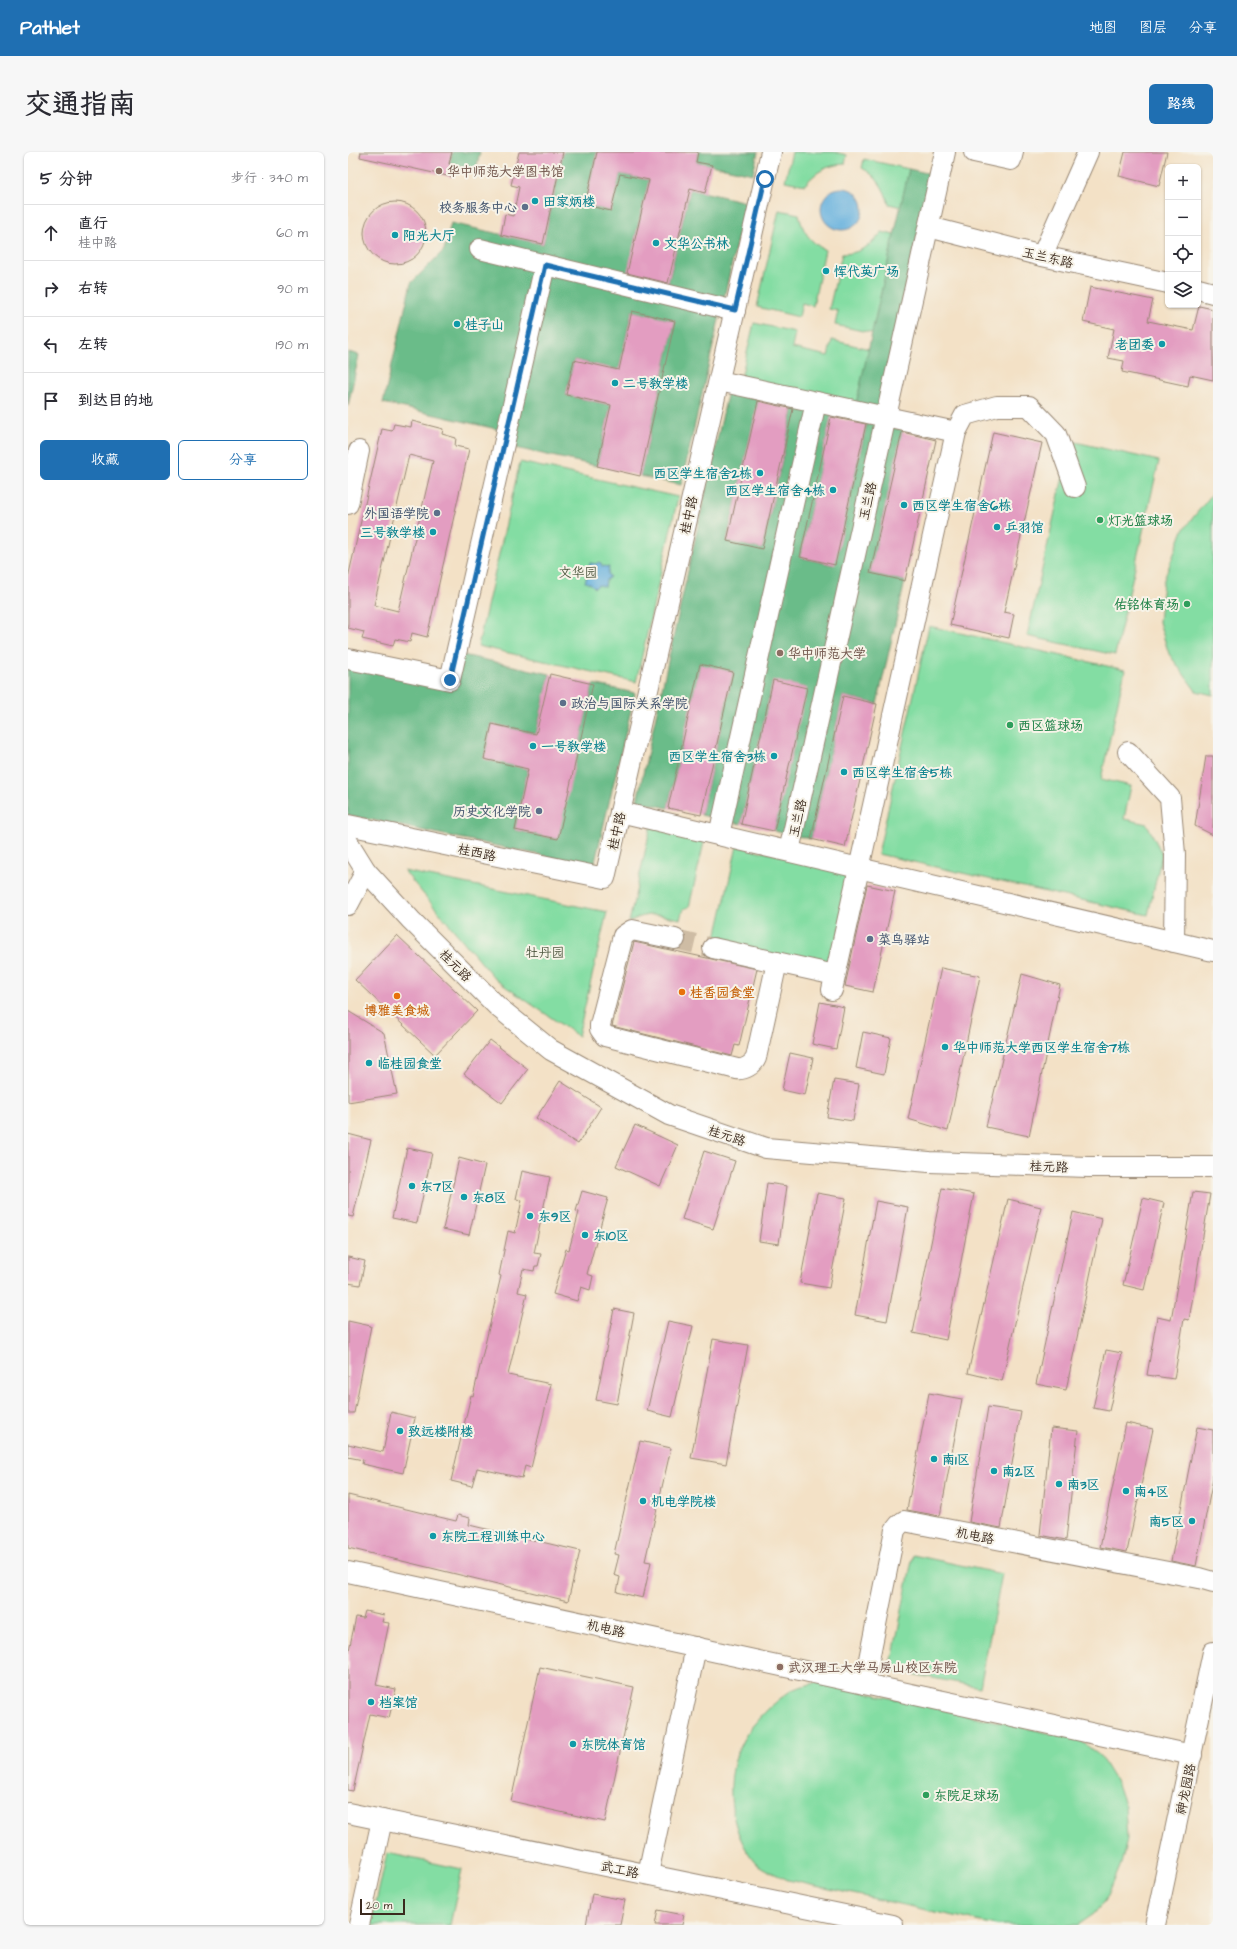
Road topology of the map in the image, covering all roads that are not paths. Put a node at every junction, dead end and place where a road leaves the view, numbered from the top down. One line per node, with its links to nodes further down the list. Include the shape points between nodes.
1 (771, 152): 13 (street, 桂中路)
2 (945, 152): 6 (street, 玉兰路)
3 (974, 152): 4 (street, via 1011,160)
4 (1013, 152)
5 (1088, 152): 8 (street)
6 (929, 227): 8 (street, 玉兰东路); 16 (street, 玉兰路)
7 (480, 249): 9 (street)
8 (1042, 256): 10 (street, 玉兰东路)
9 (545, 265): 13 (street); 21 (street, via 450,680)
10 (1165, 282)
11 (1201, 290): 12 (street)
12 (1213, 293)
13 (735, 310): 14 (street, 桂中路)
14 (719, 381): 15 (street); 23 (street, 桂中路)
15 (816, 402): 16 (street); 25 (street)
16 (886, 417): 17 (street); 27 (street, 玉兰路)
17 (956, 432): 19 (street, via 965,415 997,406 1029,406 1056,434); 28 (street)
18 (359, 451): 20 (street)
19 (1075, 487)
20 (348, 504)
21 (348, 659)
22 (1128, 752): 33 (street, via 1170,798 1175,854)
23 (620, 812): 25 (street); 30 (street, 桂中路)
24 (348, 825): 30 (street, 桂西路)
25 (719, 835): 27 (street)
26 (348, 842): 29 (street, 桂元路)
27 (789, 851): 28 (street)
28 (859, 868): 33 (street); 36 (street, via 834,983)
29 (366, 871): 31 (street); 37 (street, 桂元路, via 498,1007 550,1050 669,1115 766,1148 929,1162 1088,1167)
30 (605, 878)
31 (348, 905)
32 (675, 939): 36 (street, via 632,930 623,936 600,1025 605,1036 729,1067 743,1068 753,1063 756,1058)
33 (1174, 942): 35 (street)
34 (713, 948): 36 (street)
35 (1213, 952)
36 (777, 962)
37 (1213, 1167)
38 (348, 1572): 40 (street, 机电路)
39 (1213, 1582): 42 (street, 机电路, via 904,1521 895,1530)
40 (696, 1647): 42 (street, 机电路); 46 (street)
41 (1213, 1652): 43 (street, 神龙园路)
42 (864, 1684): 43 (street, 机电路)
43 (1192, 1755): 49 (street, 神龙园路)
44 (348, 1813): 45 (street, 武工路)
45 (382, 1820): 46 (street, 武工路); 47 (street)
46 (648, 1874): 48 (street, 武工路)
47 (360, 1925)
48 (893, 1925)
49 (1155, 1925)

